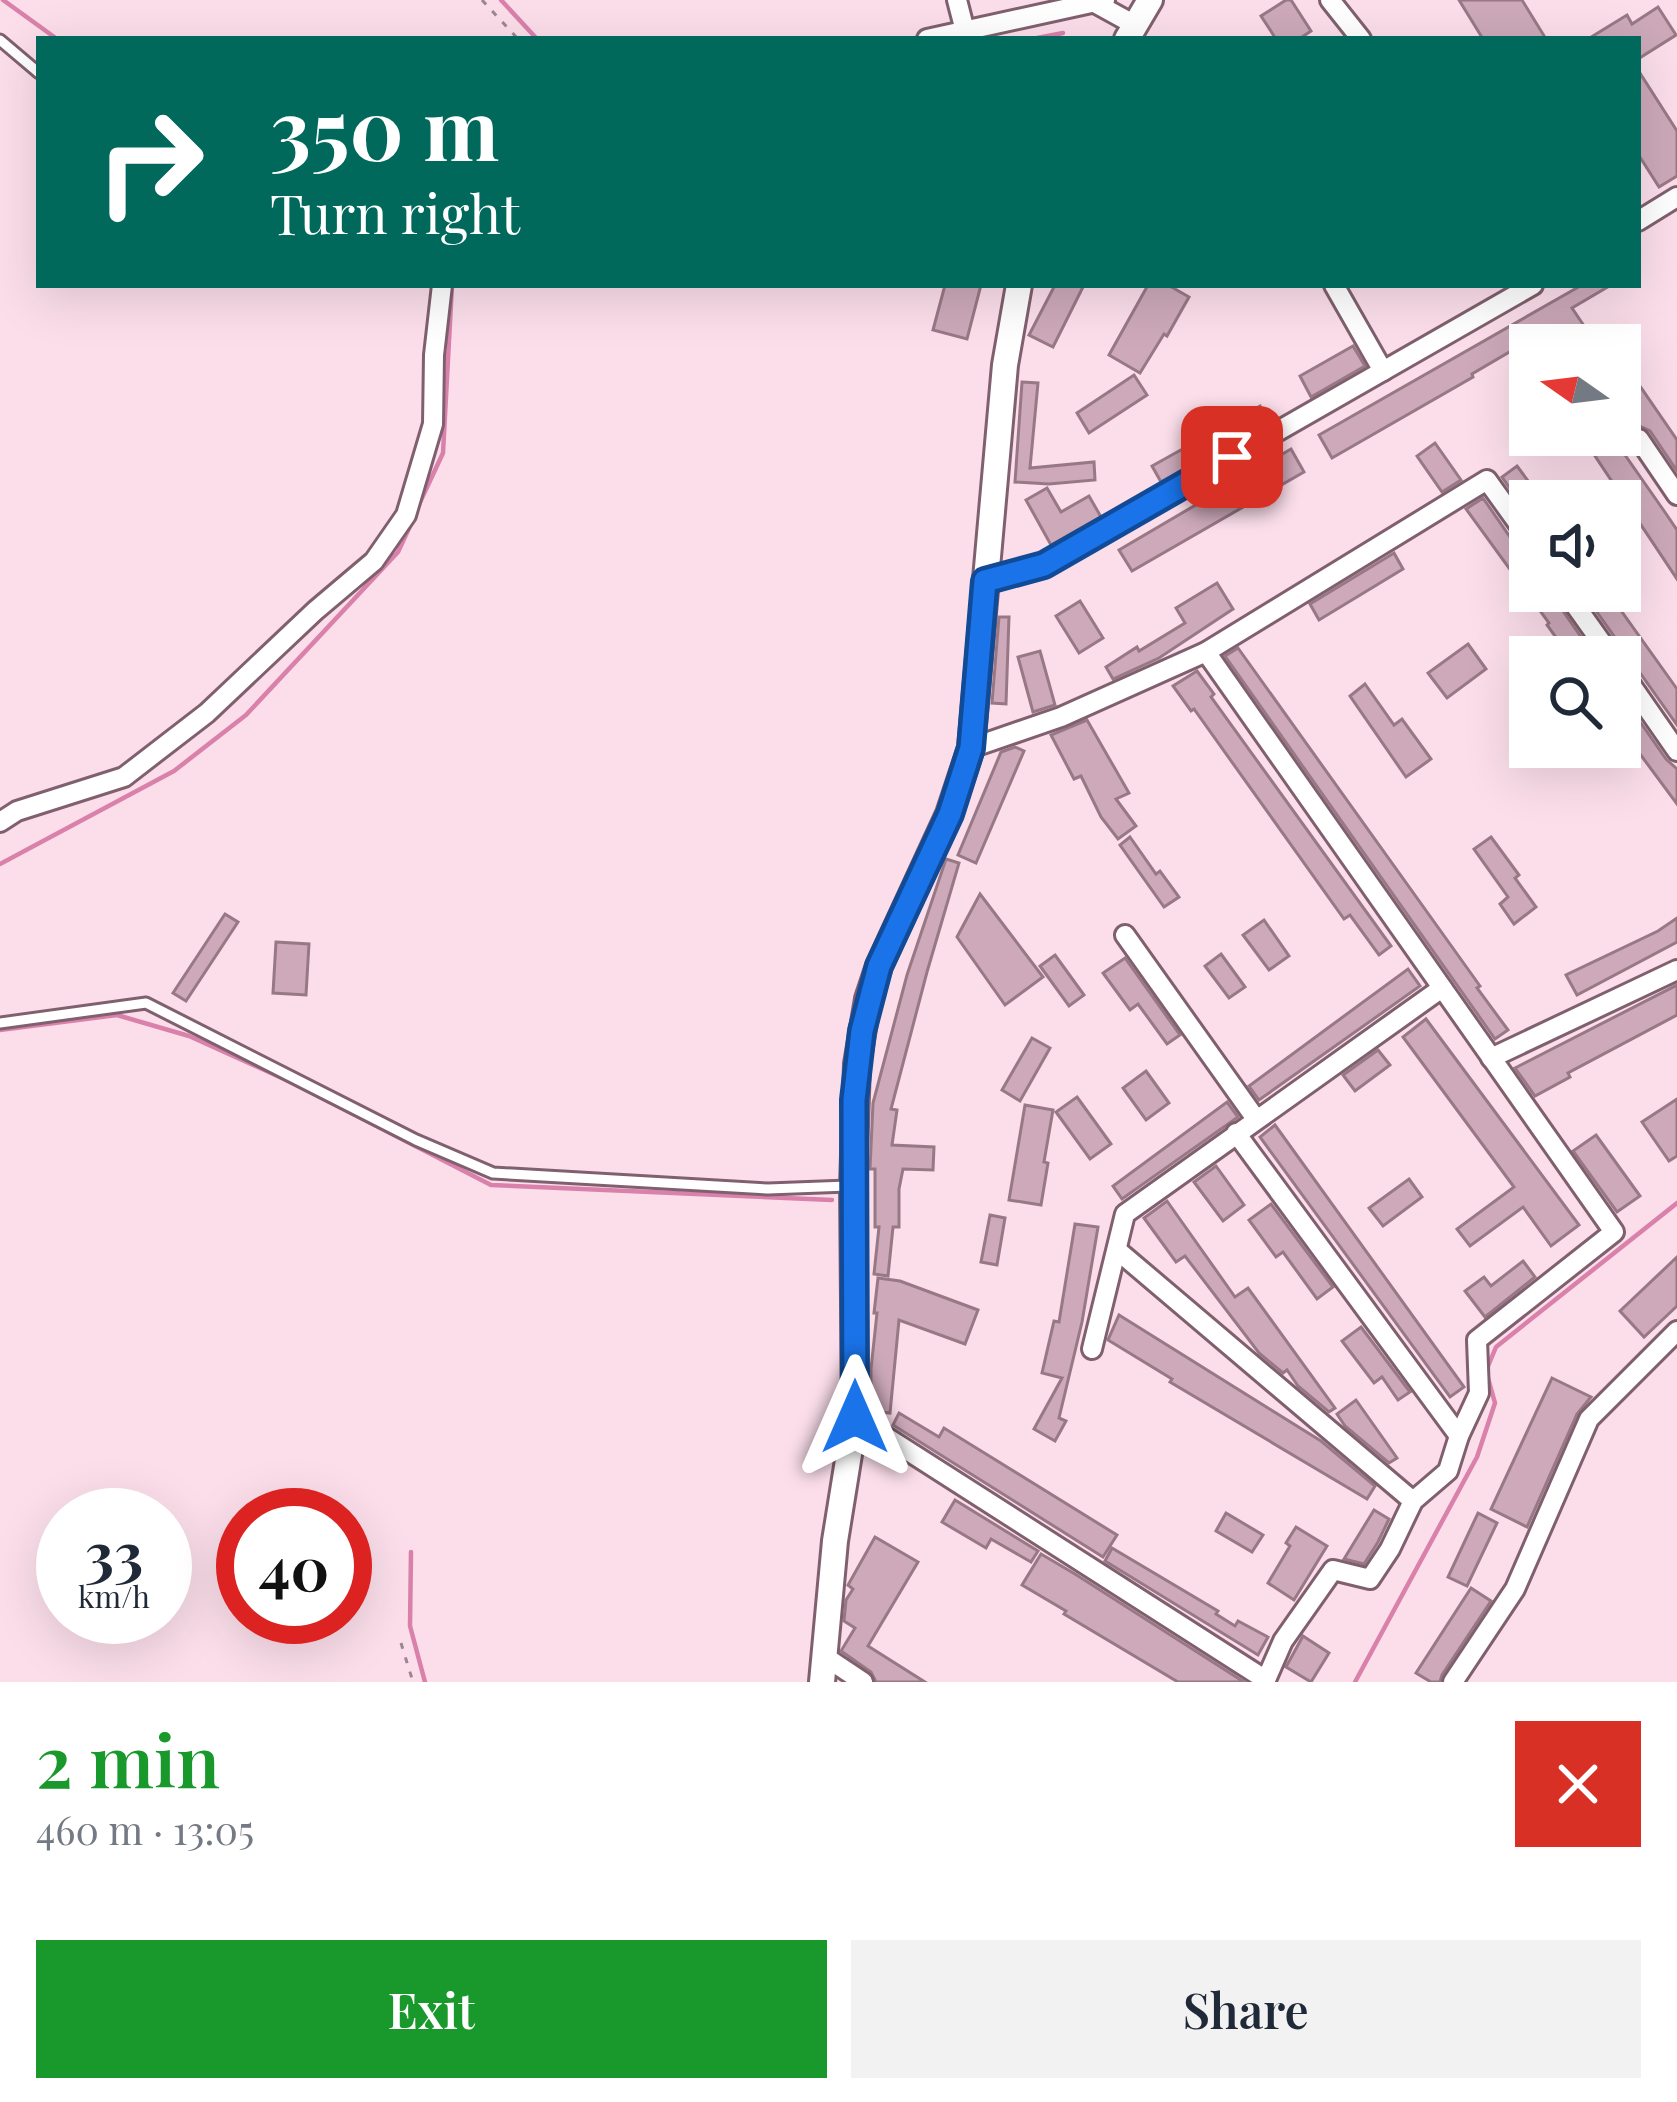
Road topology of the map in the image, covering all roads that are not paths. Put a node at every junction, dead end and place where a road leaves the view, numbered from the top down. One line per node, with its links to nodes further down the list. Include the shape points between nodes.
1 (956, 0): 5 (street)
2 (1150, 0): 6 (street)
3 (1330, 0): 8 (street)
4 (1100, 2): 5 (street); 6 (street)
5 (965, 31): 7 (street)
6 (1131, 32)
7 (941, 36)
8 (1358, 36)
9 (0, 40): 10 (lane)
10 (36, 70)
11 (1677, 197): 12 (street)
12 (1641, 219)
13 (442, 288): 26 (street, via 433,424 406,515 374,560 207,713 124,777)
14 (1018, 288): 21 (street)
15 (1336, 288): 17 (street)
16 (1526, 288): 17 (street)
17 (1383, 371): 21 (street, via 1044,565)
18 (1641, 441): 19 (street)
19 (1677, 495)
20 (1509, 511): 22 (street, via 1487,480)
21 (985, 581): 24 (street)
22 (1206, 652): 24 (street); 29 (street)
23 (1641, 699): 25 (street)
24 (971, 748): 34 (street, via 868,999)
25 (1677, 751)
26 (0, 822)
27 (1125, 935): 32 (street)
28 (1677, 970): 31 (street)
29 (1442, 988): 31 (street); 32 (street)
30 (0, 1023): 34 (lane, via 146,1003 493,1173 768,1189)
31 (1491, 1058): 39 (street, via 1614,1232 1477,1340 1479,1393)
32 (1256, 1119): 33 (street)
33 (1236, 1133): 35 (street, via 1125,1214); 39 (street)
34 (854, 1186): 38 (street)
35 (1118, 1250): 37 (street); 40 (street)
36 (1677, 1330): 44 (street, via 1589,1419 1515,1589)
37 (1092, 1349)
38 (855, 1417): 41 (street); 42 (street)
39 (1459, 1436): 40 (street, via 1448,1471)
40 (1413, 1501): 42 (street, via 1370,1579 1333,1570)
41 (823, 1669): 43 (street)
42 (1265, 1681)
43 (863, 1682)
44 (1453, 1682)

